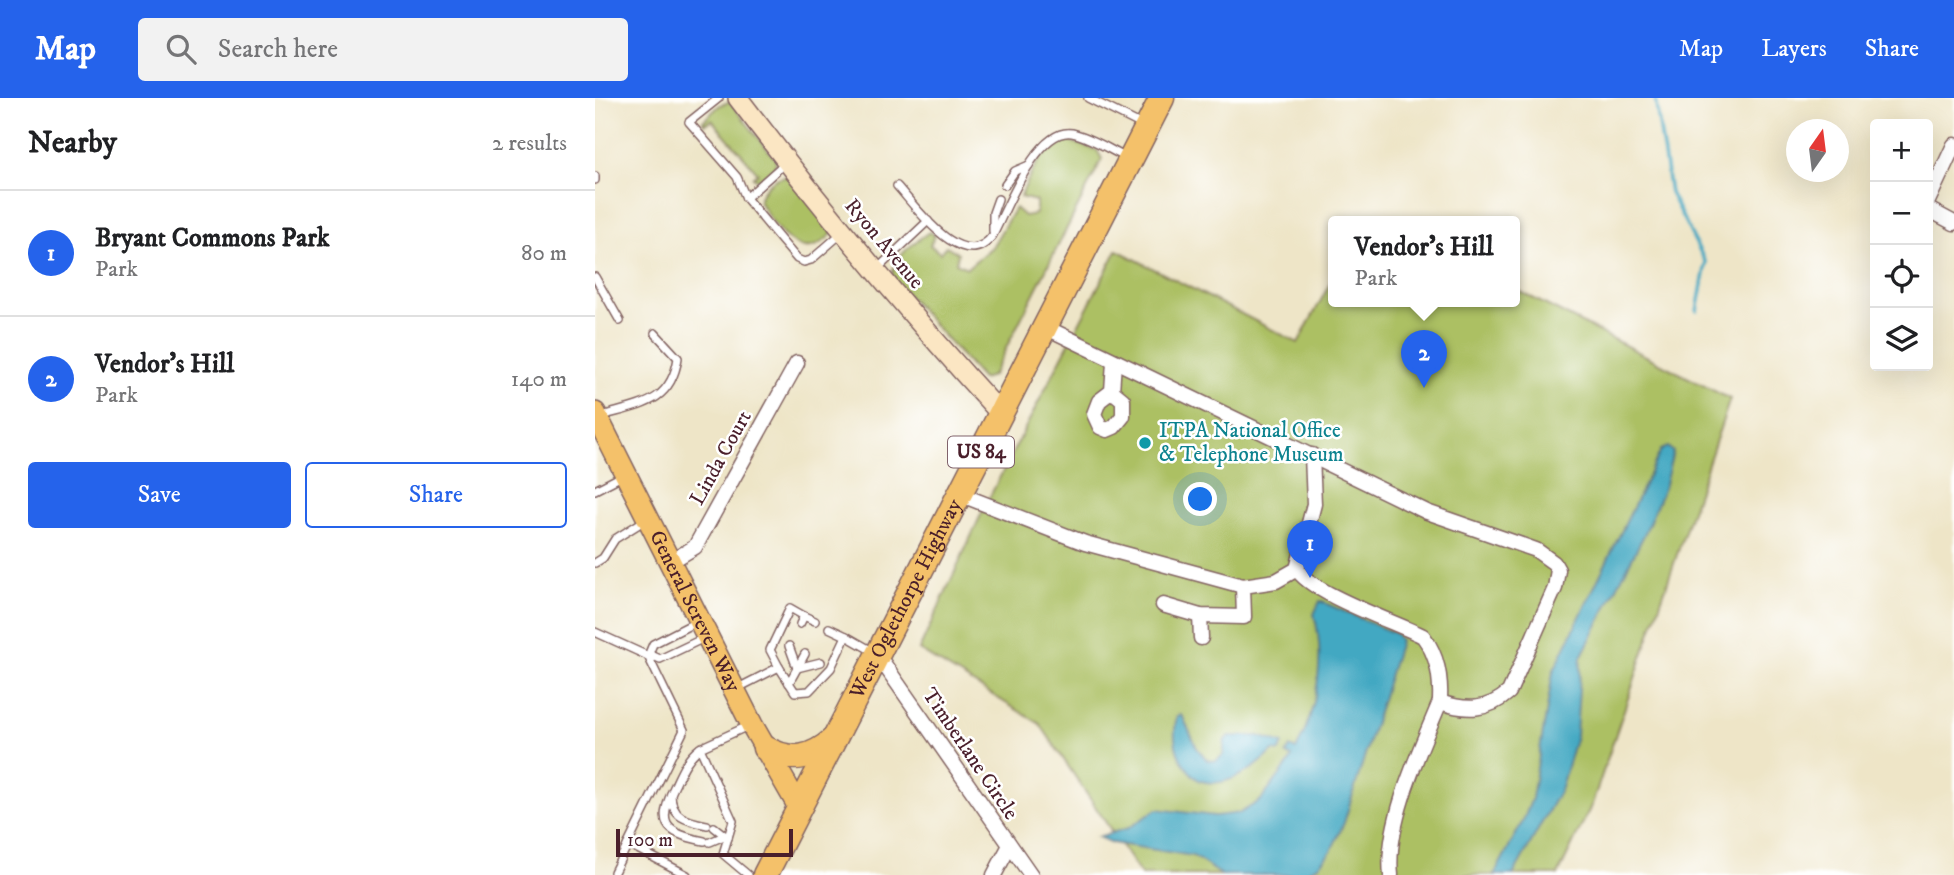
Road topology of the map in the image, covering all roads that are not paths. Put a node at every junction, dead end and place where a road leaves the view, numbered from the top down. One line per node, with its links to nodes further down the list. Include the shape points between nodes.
1 (719, 98): 13 (lane, via 689,122 737,177)
2 (738, 98): 8 (street, Ryon Avenue)
3 (1088, 98): 5 (lane)
4 (1162, 98): 5 (highway, West Oglethorpe Highway / US 84)
5 (1147, 127): 7 (highway, West Oglethorpe Highway / US 84)
6 (1954, 145): 12 (street)
7 (1131, 160): 9 (lane, via 1064,133 1043,144); 24 (highway, West Oglethorpe Highway / US 84)
8 (787, 162): 13 (lane); 18 (street, Ryon Avenue)
9 (1029, 165): 10 (lane, via 1015,171); 19 (lane)
10 (1005, 185)
11 (897, 186): 16 (lane)
12 (1933, 190)
13 (746, 198): 18 (lane, via 792,254 804,262)
14 (998, 199): 19 (lane)
15 (1933, 212): 17 (street)
16 (928, 221): 19 (lane, via 967,249 983,246); 20 (lane)
17 (1954, 223)
18 (844, 231): 20 (street, Ryon Avenue)
19 (993, 235)
20 (876, 270): 29 (street, Ryon Avenue)
21 (595, 277): 22 (lane)
22 (597, 287): 23 (lane)
23 (620, 321)
24 (1045, 327): 26 (street); 29 (highway, West Oglethorpe Highway / US 84)
25 (655, 333): 30 (lane, via 678,358 660,398)
26 (1114, 362): 28 (street); 31 (street)
27 (797, 363): 36 (street, Linda Court, via 695,547)
28 (1112, 391)
29 (1001, 414): 34 (highway, West Oglethorpe Highway / US 84)
30 (596, 417): 32 (main road, General Screven Way)
31 (1312, 455): 38 (street, via 1314,505); 59 (street, via 1427,512 1536,550 1554,563 1555,588 1509,692 1496,704 1474,709)
32 (626, 474): 33 (lane); 35 (main road, General Screven Way)
33 (595, 490)
34 (959, 494): 39 (street, via 1086,544); 52 (highway, West Oglethorpe Highway / US 84)
35 (648, 518): 36 (main road, General Screven Way); 37 (lane, via 615,539)
36 (670, 562): 45 (main road, General Screven Way)
37 (595, 563)
38 (1297, 569): 39 (street, via 1276,581); 59 (street, via 1322,590 1423,636 1432,648 1440,676)
39 (1243, 586): 42 (street, via 1244,617)
40 (1163, 605): 42 (street)
41 (804, 616): 43 (lane); 44 (lane); 55 (lane, via 790,608 773,640 770,649)
42 (1200, 616): 49 (street)
43 (815, 621)
44 (800, 624)
45 (705, 627): 53 (lane, via 653,644); 53 (lane, via 660,659); 58 (main road, General Screven Way)
46 (595, 631): 53 (lane)
47 (832, 633): 48 (lane)
48 (846, 636): 52 (lane); 57 (lane, via 831,668 809,691 795,692)
49 (1201, 638)
50 (789, 646): 56 (lane)
51 (805, 654): 56 (lane)
52 (877, 654): 61 (highway, West Oglethorpe Highway / US 84); 68 (street, Timberlane Circle)
53 (649, 655): 67 (lane, via 684,730)
54 (821, 662): 56 (lane)
55 (779, 667): 57 (lane); 58 (lane)
56 (797, 668): 57 (lane)
57 (789, 683)
58 (735, 690): 60 (main road, General Screven Way)
59 (1440, 702): 75 (street, via 1401,810)
60 (752, 725): 62 (lane); 63 (main road, General Screven Way)
61 (834, 738): 63 (highway, via 801,758 777,755); 65 (highway, West Oglethorpe Highway / US 84)
62 (700, 748): 64 (lane, via 690,755); 66 (lane, via 733,821)
63 (765, 748): 65 (main road, General Screven Way)
64 (671, 794): 66 (lane, via 674,812 681,818 710,826); 66 (lane, via 663,809 664,821 683,837 707,841)
65 (799, 807): 72 (highway, West Oglethorpe Highway / US 84)
66 (726, 837): 71 (lane, via 723,854)
67 (628, 844): 69 (lane); 70 (lane)
68 (1009, 847): 73 (street); 74 (street, Timberlane Circle)
69 (614, 872)
70 (687, 875)
71 (748, 875)
72 (765, 875)
73 (994, 875)
74 (1031, 875)
75 (1391, 875)

